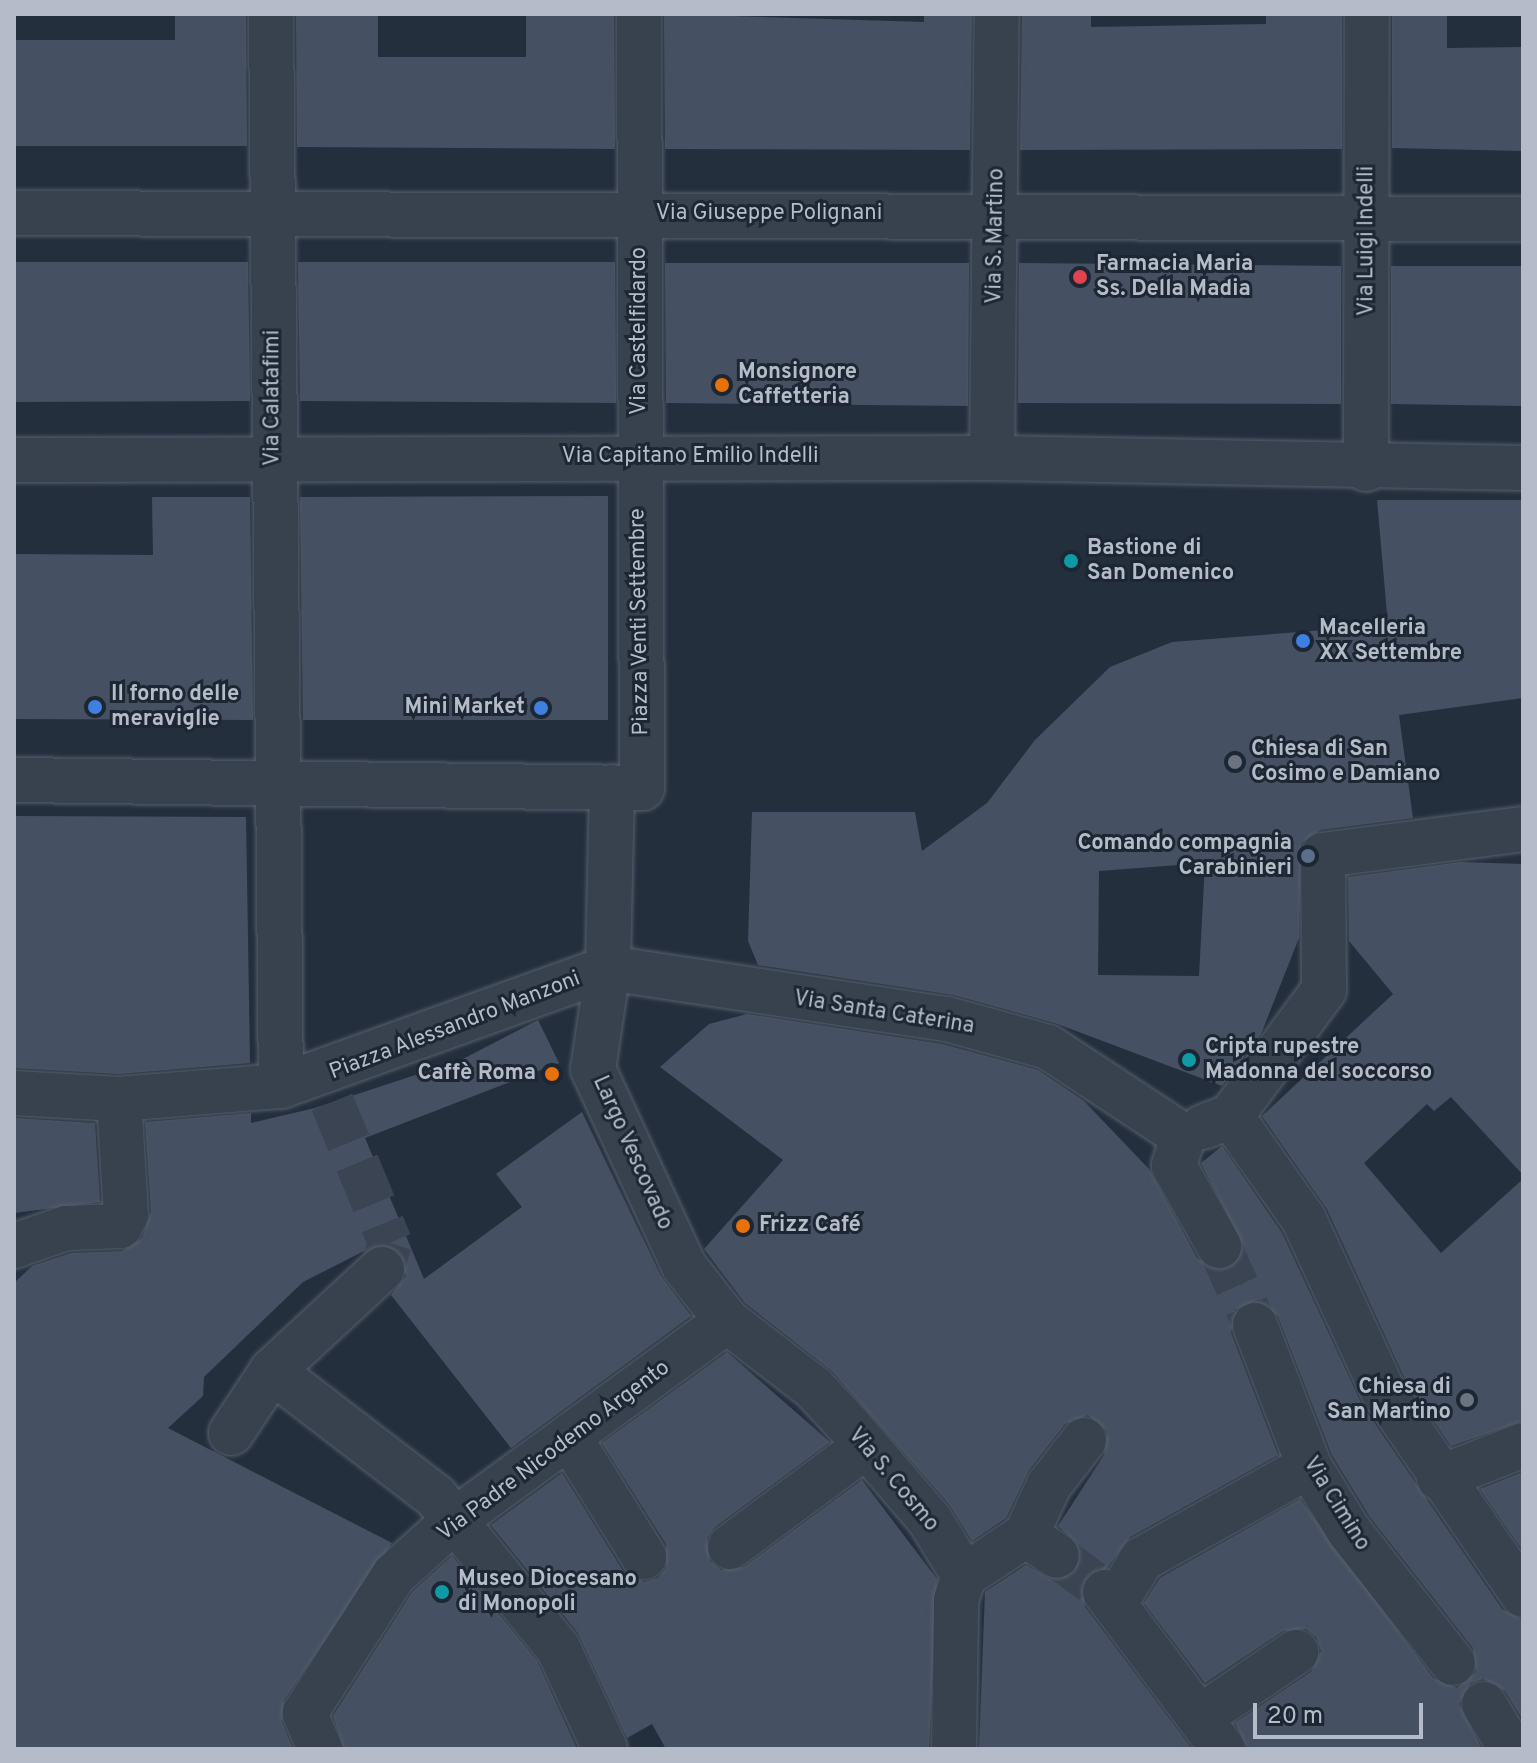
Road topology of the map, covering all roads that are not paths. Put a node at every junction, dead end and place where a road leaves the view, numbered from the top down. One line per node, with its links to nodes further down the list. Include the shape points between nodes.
1 (271, 14): 7 (street, Via Calatafimi)
2 (639, 14): 8 (street, Via Castelfidardo)
3 (997, 14): 5 (street, Via S. Martino)
4 (1367, 14): 9 (street, Via Luigi Indelli)
5 (997, 212): 8 (street, Via Giuseppe Polignani); 9 (street, Via Giuseppe Polignani); 13 (street, Via S. Martino)
6 (14, 213): 7 (street, Via Giuseppe Polignani)
7 (272, 213): 8 (street, Via Giuseppe Polignani); 12 (street, Via Calatafimi)
8 (640, 215): 11 (street, Via Castelfidardo)
9 (1368, 217): 10 (street, Via Giuseppe Polignani); 16 (street, Via Luigi Indelli)
10 (1523, 219)
11 (641, 456): 12 (street, Via Capitano Emilio Indelli); 13 (street, Via Capitano Emilio Indelli); 19 (street, Piazza Venti Settembre)
12 (274, 457): 14 (street, Via Capitano Emilio Indelli); 18 (street, Via Calatafimi)
13 (992, 458): 16 (street, Via Capitano Emilio Indelli)
14 (14, 460)
15 (1523, 468): 16 (street, Via Capitano Emilio Indelli)
16 (1366, 469)
17 (14, 780): 18 (street)
18 (276, 782): 19 (street); 22 (street)
19 (627, 788): 21 (street, Piazza Alessandro Manzoni)
20 (1523, 829): 25 (street, via 1323,855 1324,990)
21 (608, 968): 22 (street, Piazza Alessandro Manzoni); 26 (street, Via Santa Caterina, via 947,1019 1048,1047); 30 (street, Largo Vescovado, via 593,1069 684,1266)
22 (311, 1089): 24 (street, Piazza Alessandro Manzoni)
23 (14, 1093): 24 (street, Piazza Alessandro Manzoni)
24 (119, 1099): 27 (street, via 126,1214 120,1226 66,1228)
25 (1231, 1116): 26 (street); 39 (street, via 1304,1220 1383,1391)
26 (1183, 1136): 28 (street, via 1174,1166)
27 (14, 1246)
28 (1219, 1246)
29 (382, 1269): 32 (street)
30 (727, 1321): 34 (street, Via Padre Nicodemo Argento); 37 (street, Via S. Cosmo, via 814,1388)
31 (1255, 1325): 38 (street, Via Cimino)
32 (272, 1371): 33 (street); 40 (street, via 436,1497)
33 (231, 1433)
34 (571, 1440): 40 (street, Via Padre Nicodemo Argento); 42 (street)
35 (1084, 1440): 43 (street, via 1049,1485 1042,1545)
36 (1523, 1445): 39 (street)
37 (866, 1446): 41 (street); 43 (street, Via S. Cosmo, via 930,1520)
38 (1309, 1466): 46 (street, Via Cimino, via 1349,1531); 48 (street, via 1142,1559 1111,1596)
39 (1439, 1478): 44 (street)
40 (455, 1520): 49 (street, Via Padre Nicodemo Argento, via 394,1575 305,1713); 50 (street, via 558,1648)
41 (730, 1547)
42 (644, 1557)
43 (964, 1576): 51 (street, via 956,1600)
44 (1523, 1595)
45 (1296, 1652): 48 (street)
46 (1453, 1663)
47 (1484, 1704): 52 (street)
48 (1212, 1733)
49 (324, 1747)
50 (605, 1749)
51 (954, 1749)
52 (1511, 1749)

